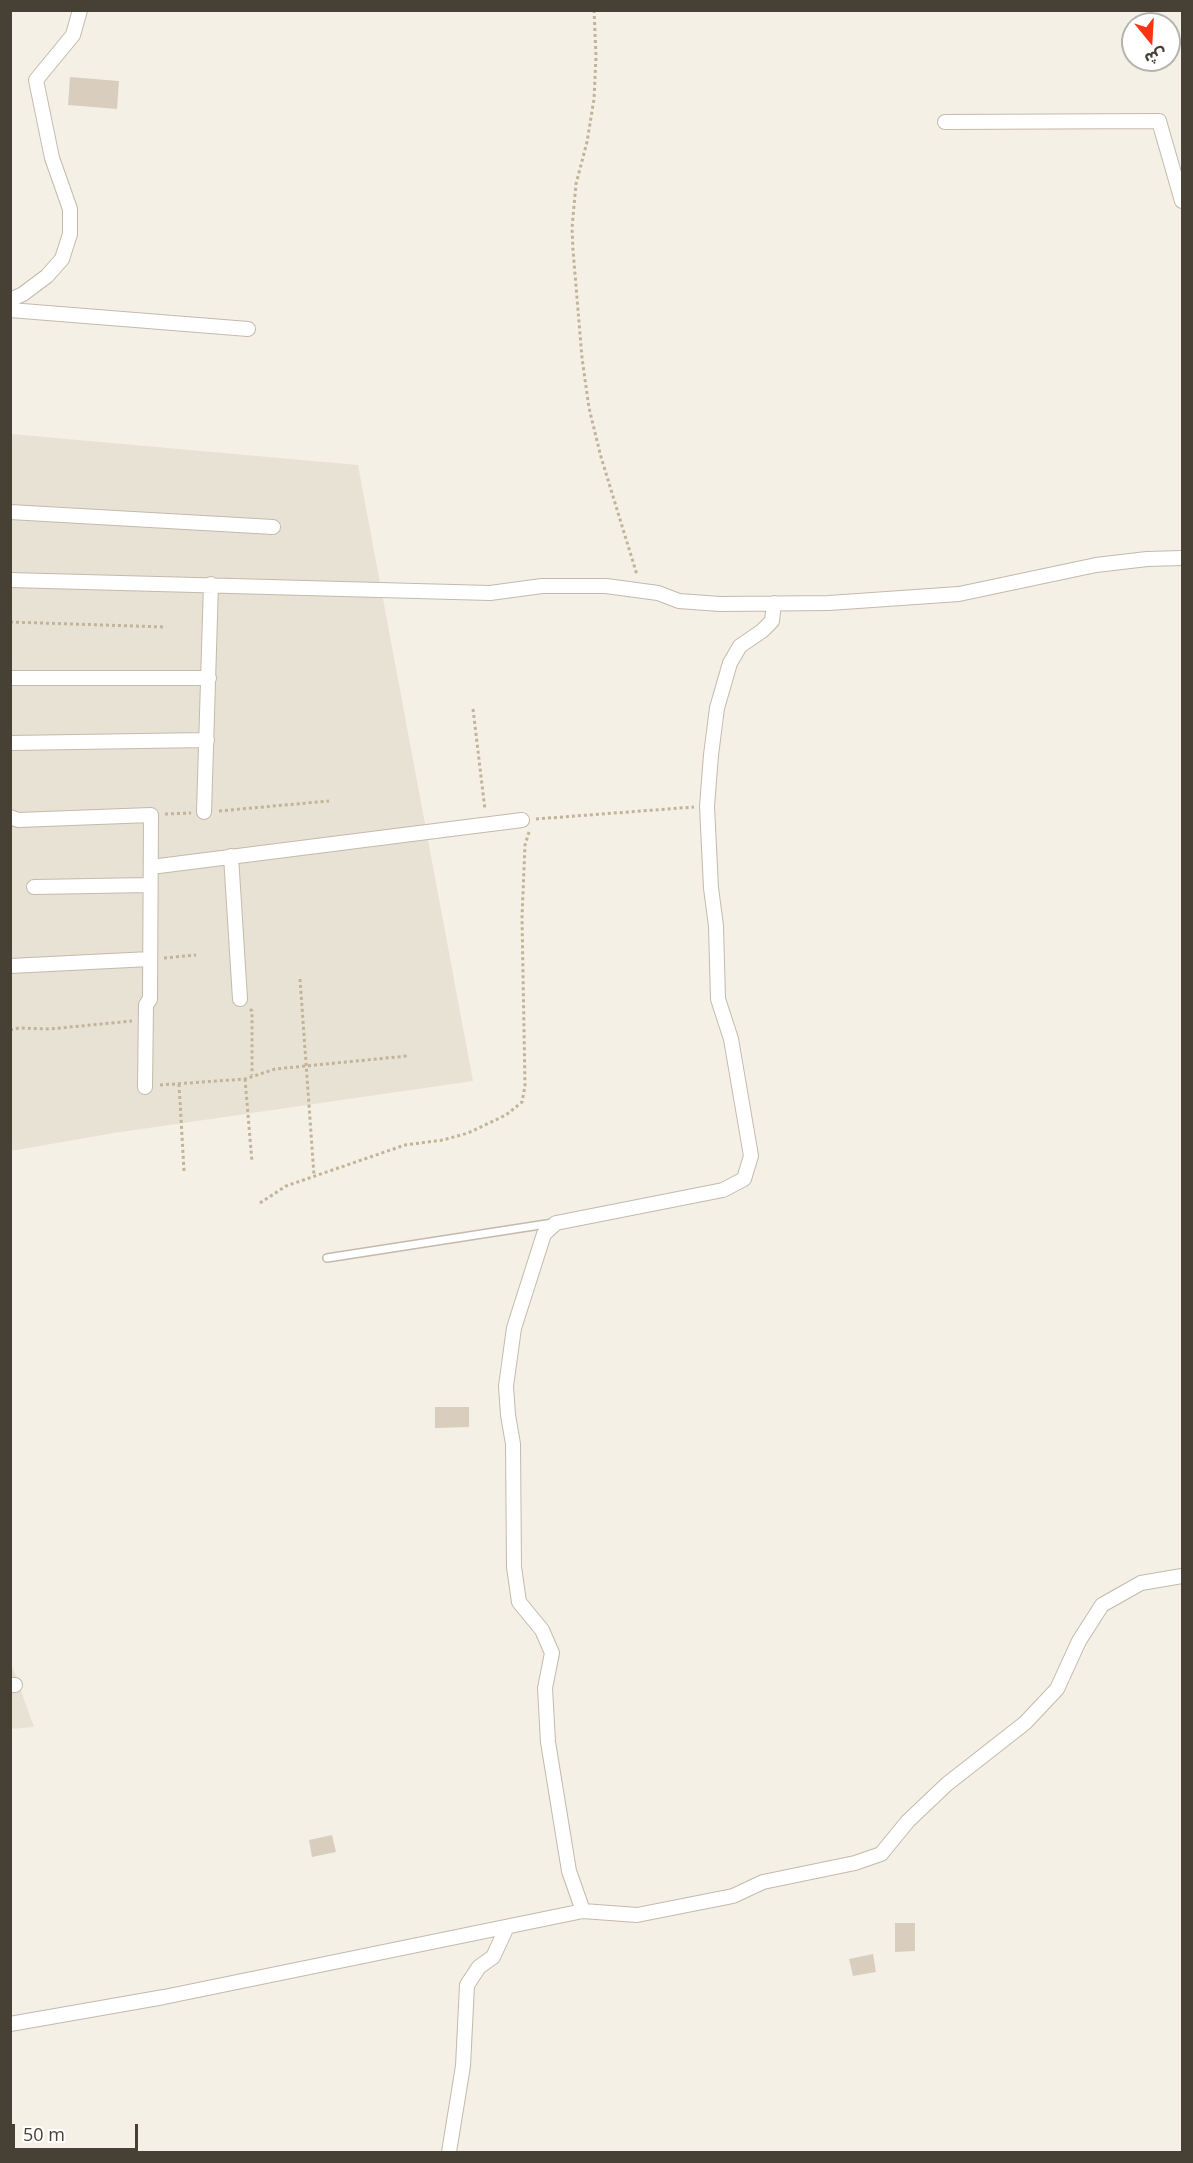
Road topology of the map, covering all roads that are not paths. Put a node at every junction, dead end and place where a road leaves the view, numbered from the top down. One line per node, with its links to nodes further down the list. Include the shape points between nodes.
1 (80, 10): 4 (street, via 73,35 36,80 52,158 70,209 70,234 62,259 47,276)
2 (945, 122): 3 (street, via 1159,121)
3 (1182, 201)
4 (10, 300)
5 (10, 310): 6 (street)
6 (248, 329)
7 (10, 512): 8 (street)
8 (273, 527)
9 (1182, 558): 12 (street, via 1096,565 959,594)
10 (10, 580): 11 (street)
11 (211, 584): 12 (street, via 490,592 542,586 606,586 658,593 679,601); 14 (street)
12 (774, 603): 28 (street, via 772,621 740,646 730,663 717,708 707,806 718,999 731,1039 751,1156 744,1179 723,1190)
13 (10, 678): 14 (street)
14 (209, 678): 15 (street)
15 (207, 740): 16 (street); 17 (street)
16 (10, 743)
17 (204, 812)
18 (10, 817): 21 (street, via 18,820 151,815)
19 (529, 824): 20 (street, via 487,824)
20 (231, 856): 21 (street); 26 (street)
21 (151, 867): 22 (street)
22 (150, 885): 23 (street); 24 (street)
23 (34, 886)
24 (150, 959): 25 (street); 27 (street)
25 (10, 966)
26 (240, 999)
27 (145, 1087)
28 (555, 1223): 29 (lane); 31 (street, via 544,1234 514,1328 506,1386 513,1444 514,1567 519,1602 542,1630 552,1653 545,1688 548,1742 569,1871)
29 (327, 1258)
30 (1182, 1576): 31 (street, via 1141,1583 1102,1605 1079,1641 1057,1689 1025,1723 947,1784 881,1854 763,1882 733,1896 637,1915)
31 (583, 1911): 32 (street)
32 (506, 1929): 33 (street); 34 (street, via 493,1957 479,1967 467,1985 463,2066)
33 (10, 2024)
34 (449, 2152)

